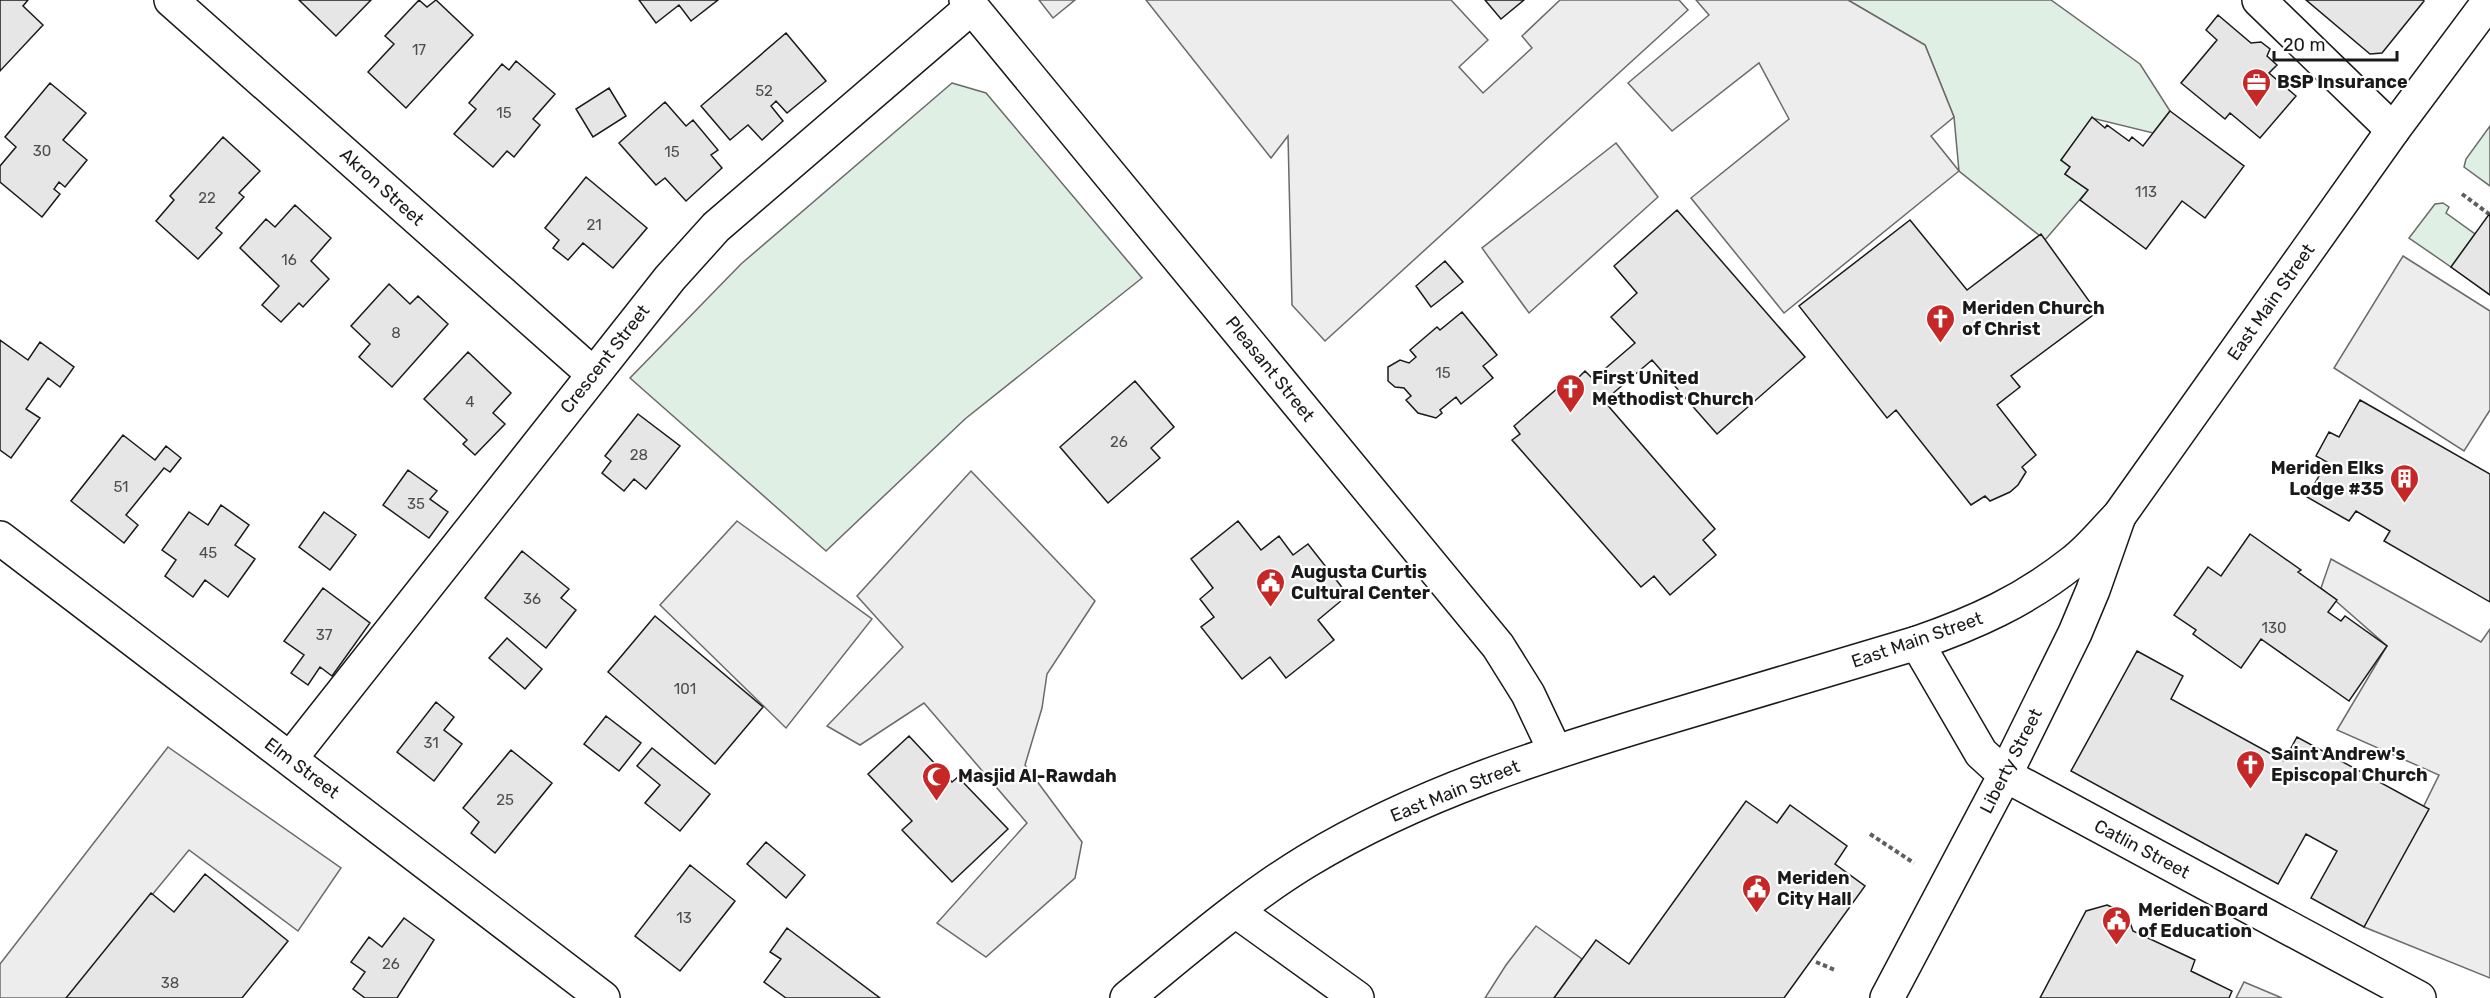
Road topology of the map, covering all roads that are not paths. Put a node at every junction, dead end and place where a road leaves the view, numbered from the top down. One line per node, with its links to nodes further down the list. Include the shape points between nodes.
1 (171, 0): 6 (street, Akron Street)
2 (2259, 0): 5 (street)
3 (2490, 0): 5 (street, East Main Street)
4 (969, 4): 6 (street, Crescent Street, via 716,227); 10 (street, Pleasant Street, via 1498,646 1528,694)
5 (2392, 130): 7 (street, East Main Street)
6 (593, 374): 11 (street, Crescent Street)
7 (2119, 516): 9 (street, East Main Street, via 2075,561 2026,596 1976,622); 12 (street, Liberty Street, via 2075,633)
8 (0, 538): 11 (street, Elm Street)
9 (1917, 644): 10 (street, East Main Street); 12 (street, Catlin Street, via 1981,753)
10 (1555, 751): 13 (street, East Main Street, via 1373,825 1306,861)
11 (290, 759): 14 (street, Elm Street)
12 (2005, 775): 17 (street, Liberty Street); 18 (street, Catlin Street)
13 (1236, 911): 15 (street, East Main Street); 16 (street)
14 (603, 998)
15 (1127, 998)
16 (1357, 998)
17 (1887, 998)
18 (2420, 998)

